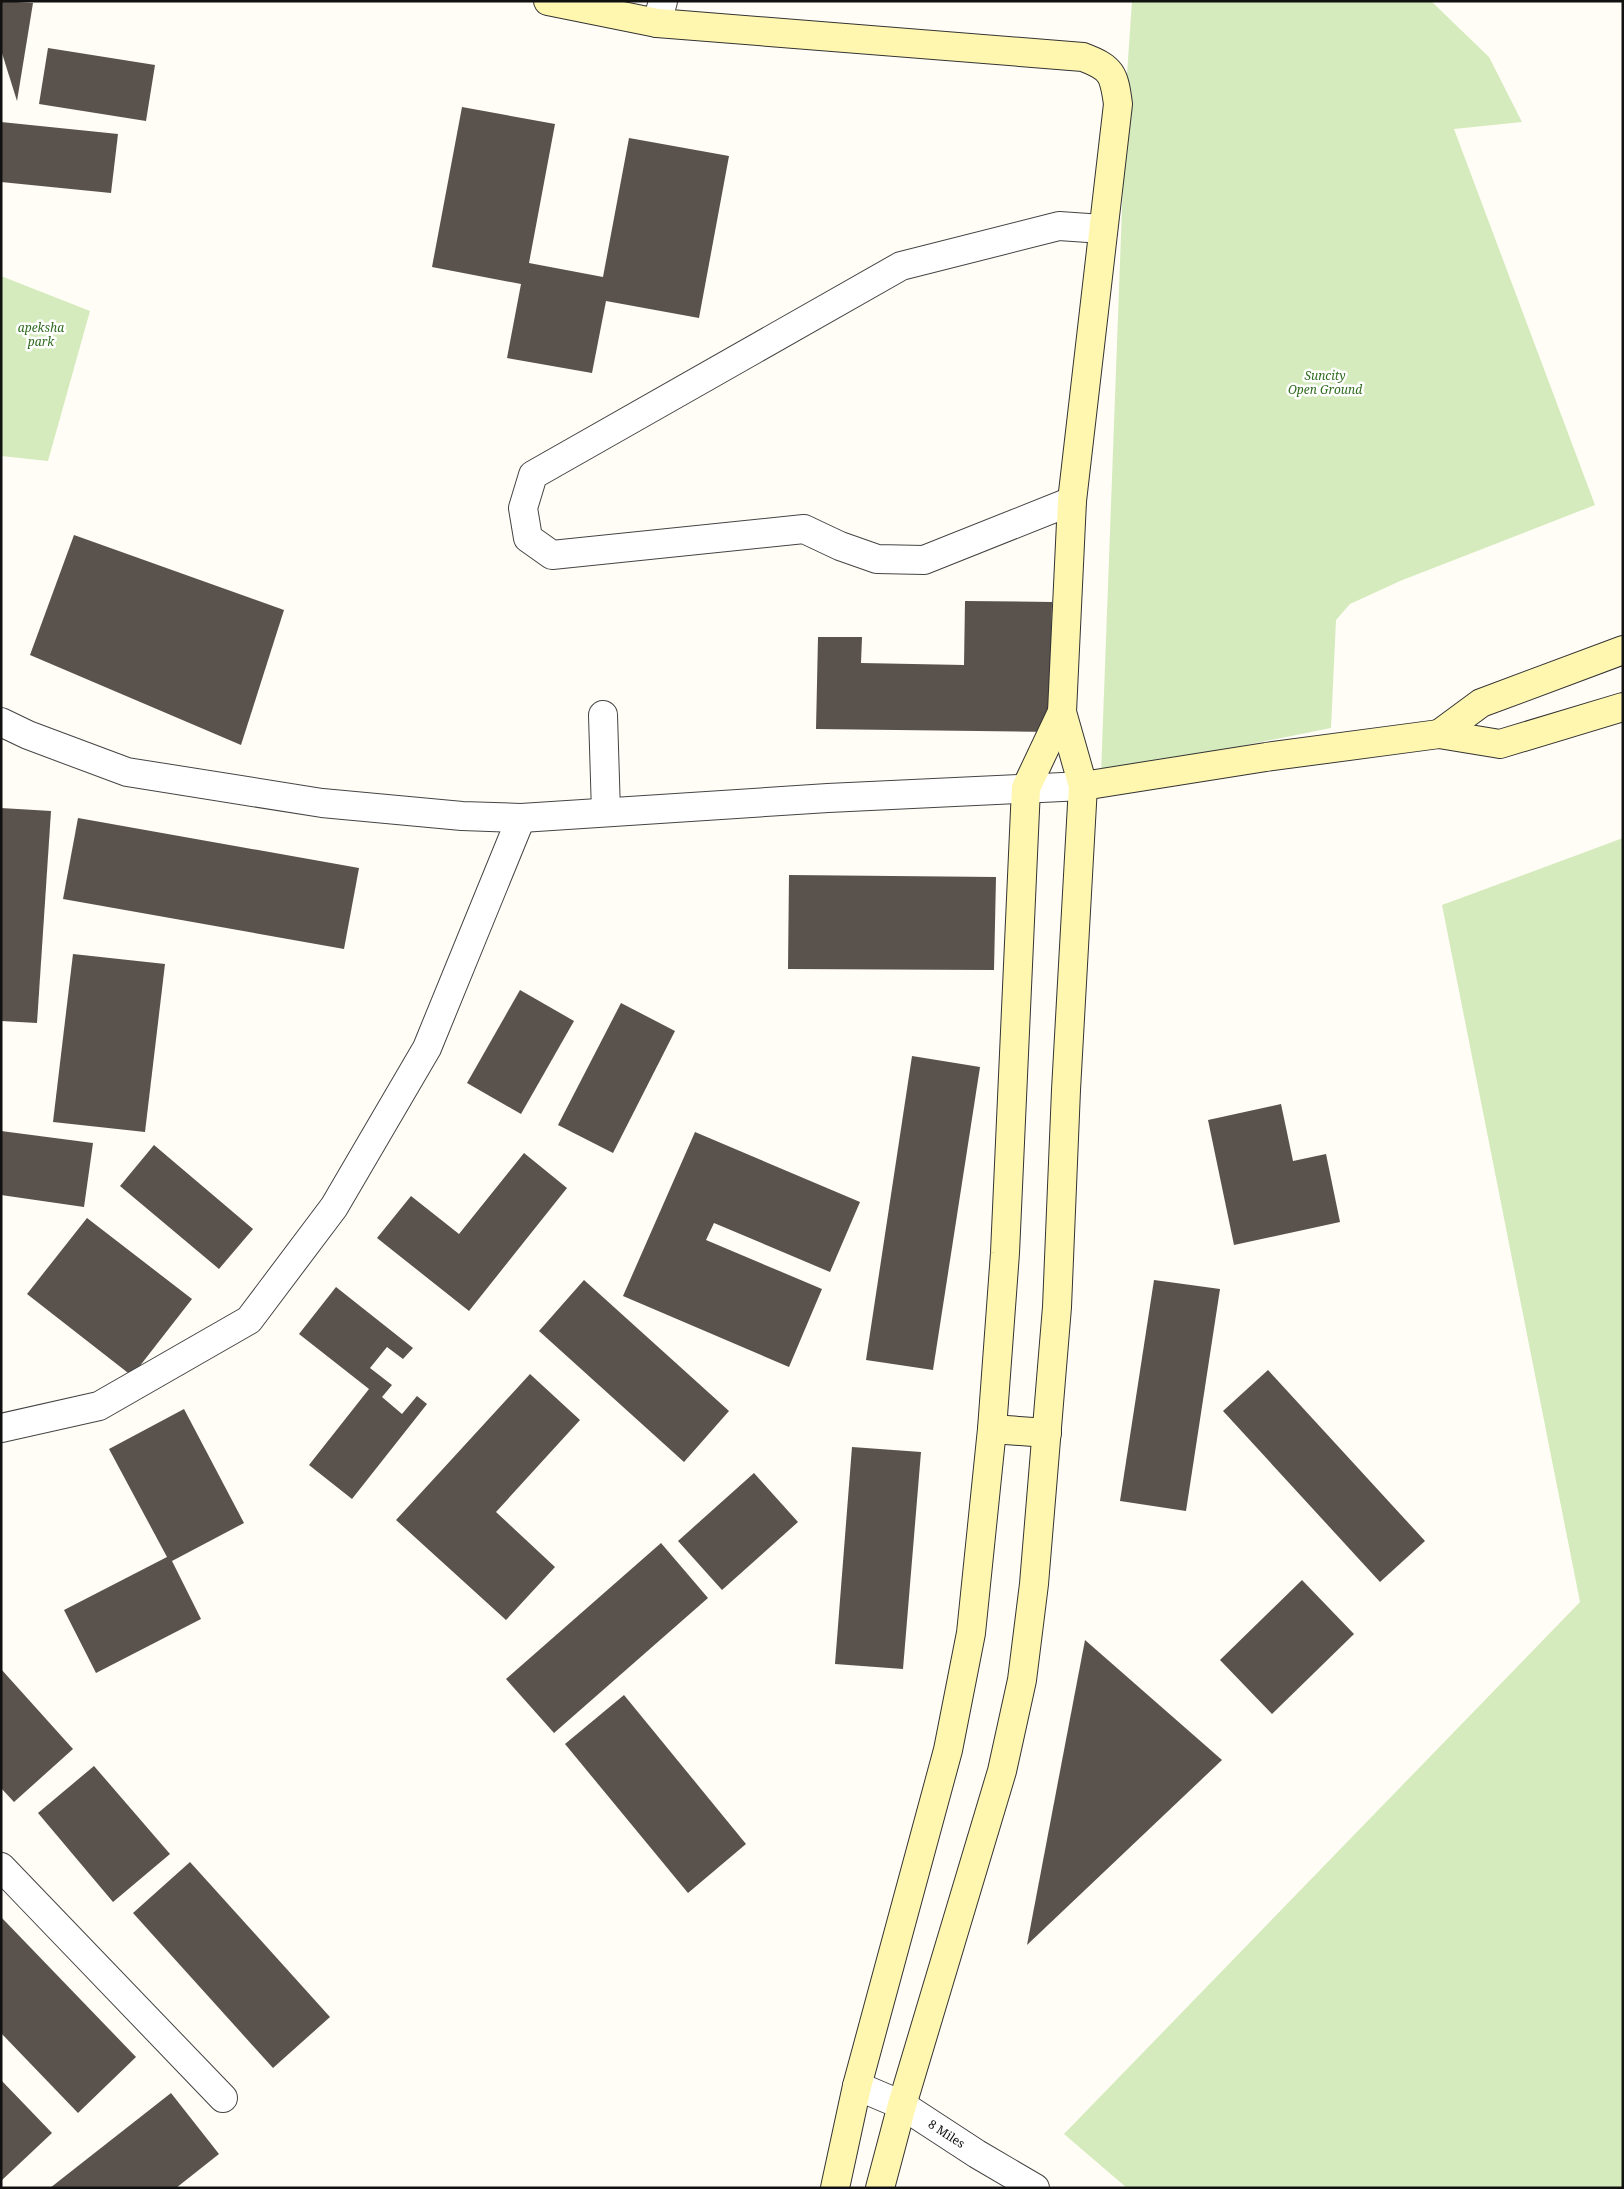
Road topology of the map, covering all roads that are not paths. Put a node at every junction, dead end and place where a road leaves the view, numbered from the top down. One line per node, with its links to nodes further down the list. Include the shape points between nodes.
1 (548, 1): 2 (street)
2 (660, 12): 3 (street, via 1083,57 1101,64 1114,79 1118,104)
3 (1103, 230): 4 (street); 4 (street, via 1059,226 901,266 533,475 523,508 528,538 552,555 804,529 877,559 924,560)
4 (1072, 501): 7 (street)
5 (1623, 650): 10 (street, via 1481,703)
6 (1623, 707): 10 (street, via 1500,744)
7 (1062, 712): 11 (street); 12 (street)
8 (603, 715): 13 (street)
9 (1, 722): 14 (street, via 127,772 322,803)
10 (1439, 734): 11 (street)
11 (1083, 786): 12 (street); 17 (street, via 1057,1307)
12 (1026, 788): 13 (street); 16 (street, via 1005,1253)
13 (606, 812): 14 (street)
14 (522, 818): 15 (street, via 427,1048 334,1207 249,1320 99,1406)
15 (1, 1428)
16 (992, 1429): 17 (street); 19 (street, via 971,1633 948,1750)
17 (1047, 1432): 21 (street, via 1022,1680 1002,1771)
18 (1, 1867): 20 (street)
19 (857, 2086): 21 (street, 8 Miles); 22 (street)
20 (223, 2098)
21 (902, 2105): 23 (street); 24 (street, 8 Miles)
22 (835, 2188)
23 (880, 2188)
24 (1035, 2188)

